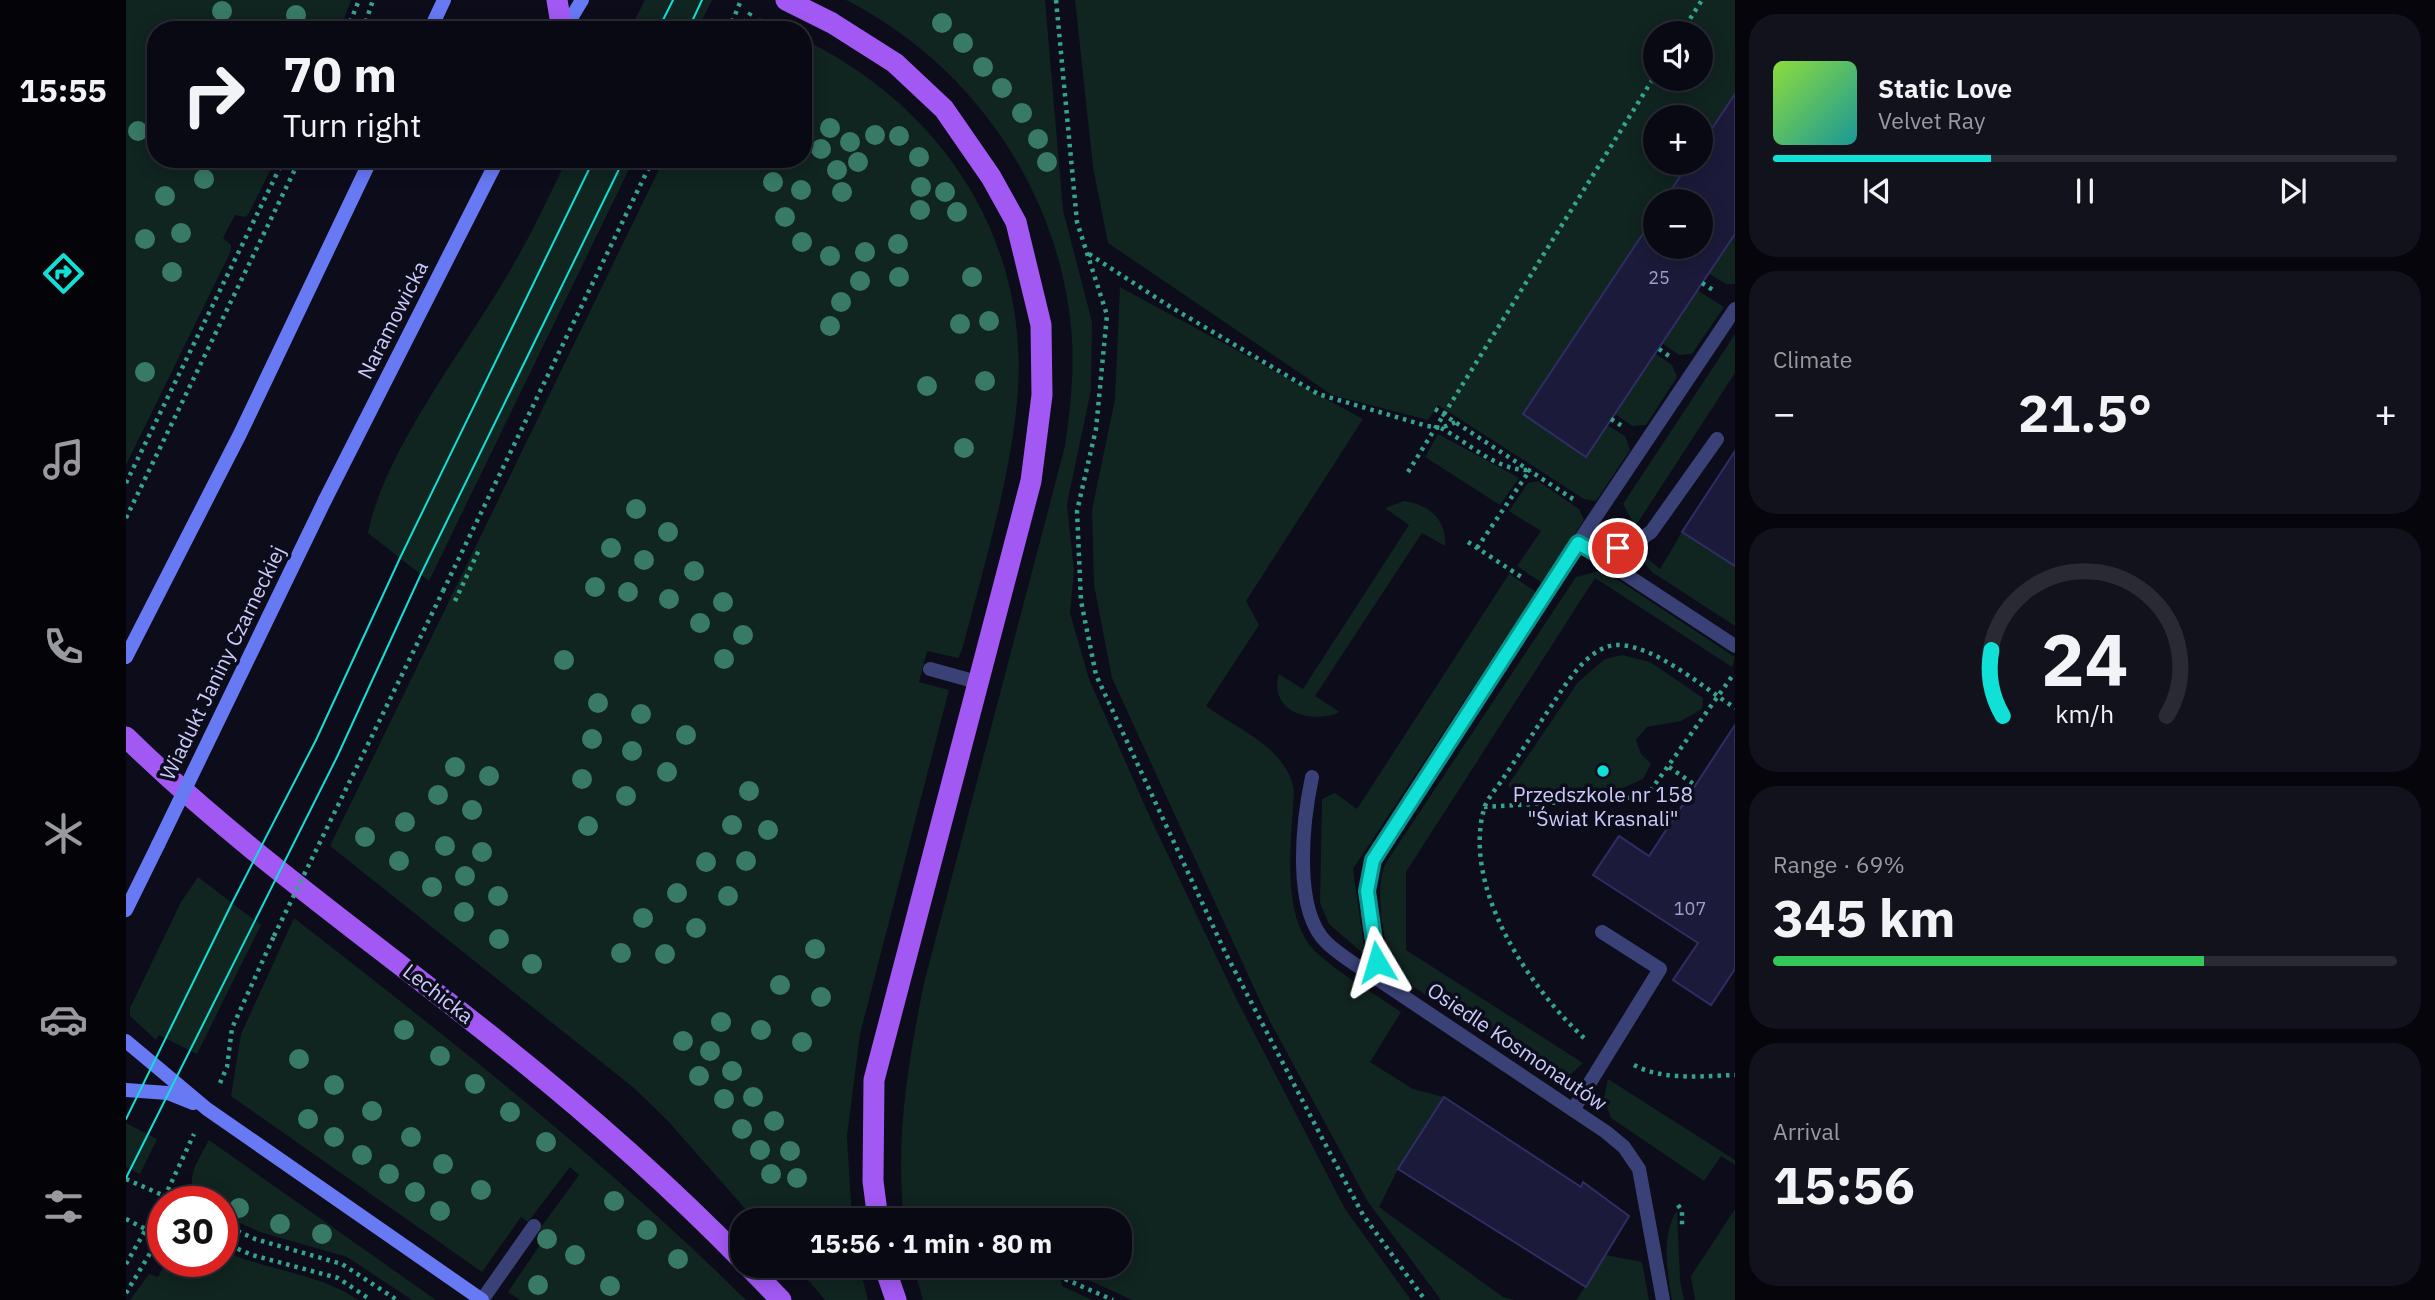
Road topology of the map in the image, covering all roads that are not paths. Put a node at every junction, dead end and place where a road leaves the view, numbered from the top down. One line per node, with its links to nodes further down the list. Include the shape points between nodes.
1 (444, 0): 5 (street)
2 (557, 0): 6 (main road)
3 (582, 0): 7 (street)
4 (786, 0): 18 (main road, via 895,63 944,109 1016,222 1041,325 1042,395 1031,481)
5 (434, 21)
6 (561, 21)
7 (569, 21)
8 (367, 168): 16 (street)
9 (493, 168): 12 (street, Naramowicka)
10 (1735, 309): 13 (street)
11 (1717, 439): 14 (street, via 1651,532)
12 (325, 500): 21 (street, Wiadukt Janiny Czarneckiej, bridge)
13 (1578, 543): 14 (street); 23 (street, via 1373,860 1367,891 1377,962)
14 (1599, 555): 15 (street)
15 (1735, 646)
16 (126, 657)
17 (930, 669): 18 (street)
18 (977, 682): 28 (main road, via 874,1080)
19 (126, 737): 30 (main road, Lechicka, via 225,828 583,1112 679,1195)
20 (1312, 777): 23 (street, Osiedle Kosmonautów, via 1306,807 1305,887 1312,923 1327,943)
21 (126, 910)
22 (1602, 932): 27 (street, via 1660,969)
23 (1385, 984): 27 (street, Osiedle Kosmonautów)
24 (126, 1041): 26 (street)
25 (126, 1090): 26 (street, via 168,1093)
26 (207, 1109): 33 (street)
27 (1573, 1110): 36 (street, Osiedle Kosmonautów, via 1615,1139 1639,1169)
28 (876, 1208)
29 (534, 1226): 33 (street)
30 (730, 1248)
31 (760, 1278): 34 (main road)
32 (888, 1278): 35 (main road)
33 (482, 1300)
34 (781, 1300)
35 (896, 1300)
36 (1663, 1300)

